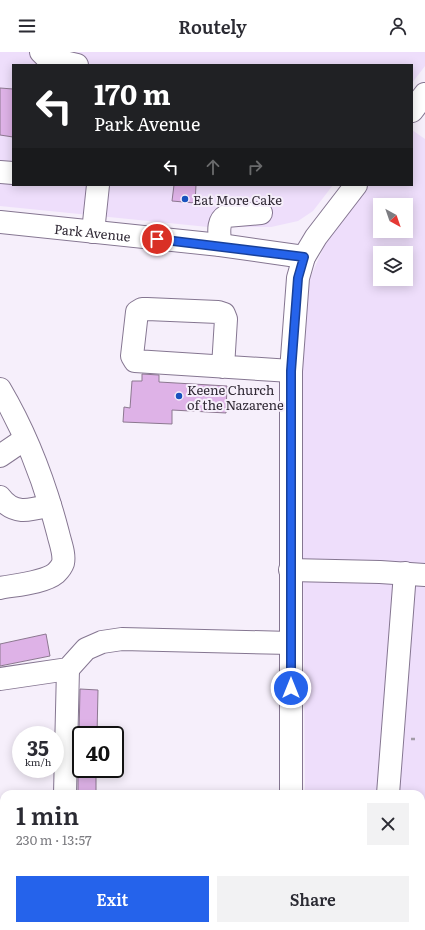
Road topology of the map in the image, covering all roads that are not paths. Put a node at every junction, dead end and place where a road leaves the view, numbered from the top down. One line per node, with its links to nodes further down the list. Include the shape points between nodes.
1 (41, 52): 2 (street, via 47,58)
2 (73, 64)
3 (425, 94): 4 (street)
4 (413, 110)
5 (0, 172): 6 (street)
6 (12, 173)
7 (98, 186): 11 (street)
8 (355, 186): 13 (street)
9 (261, 213): 12 (street, via 226,216 221,219)
10 (0, 222): 11 (street, Park Avenue)
11 (94, 232): 12 (street, Park Avenue)
12 (220, 246): 13 (street, Park Avenue)
13 (304, 257): 15 (street, via 298,278)
14 (223, 367): 14 (street, via 135,360 132,356 137,312 142,309 224,314 226,319); 15 (street)
15 (291, 371): 21 (street)
16 (0, 389): 17 (street)
17 (25, 439): 18 (street); 20 (street)
18 (0, 456)
19 (0, 497): 20 (street, via 16,510 29,511)
20 (50, 505): 23 (street, via 63,553 63,564 56,573 46,578)
21 (290, 570): 22 (street); 24 (street)
22 (415, 574): 29 (street)
23 (0, 588)
24 (291, 643): 25 (street, via 122,639 102,642 86,649); 28 (street)
25 (68, 669): 26 (street); 27 (street)
26 (0, 679)
27 (65, 790)
28 (291, 790)
29 (388, 790)

